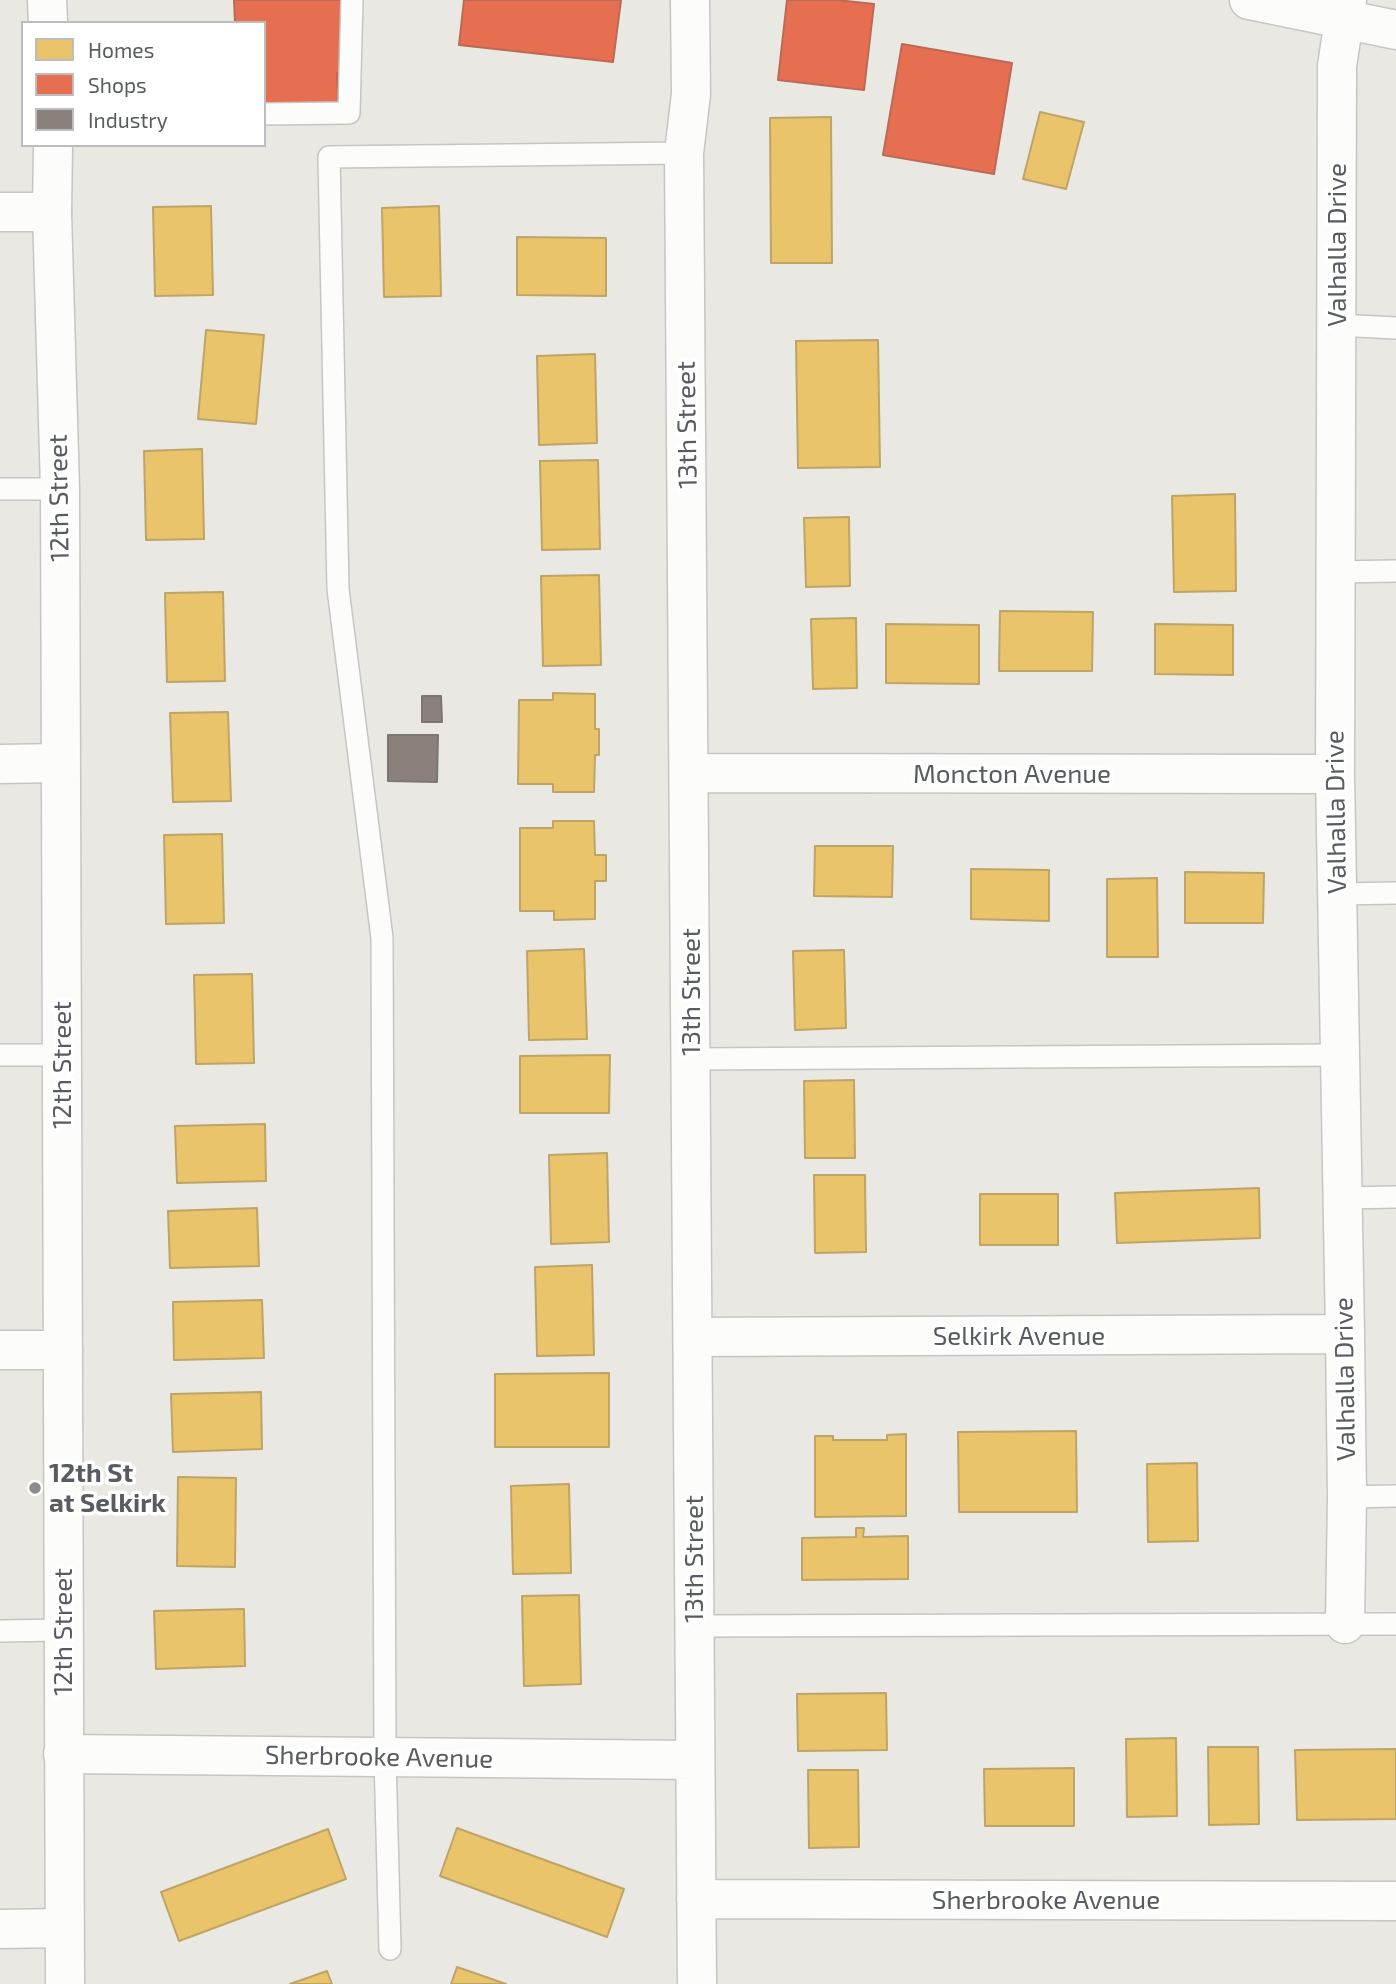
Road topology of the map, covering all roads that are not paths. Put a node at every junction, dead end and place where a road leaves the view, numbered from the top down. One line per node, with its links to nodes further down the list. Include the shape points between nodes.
1 (47, 0): 6 (street)
2 (352, 0): 8 (lane, via 349,113)
3 (690, 0): 10 (street, 13th Street, via 691,94)
4 (1249, 0): 5 (street)
5 (1345, 9): 7 (street); 13 (street, Valhalla Drive, via 1337,66)
6 (48, 21)
7 (1396, 30)
8 (266, 114)
9 (54, 147): 12 (street, 12th Street)
10 (684, 153): 21 (street, 13th Street); 43 (lane, via 329,157 338,589 382,938)
11 (0, 212): 12 (street)
12 (52, 212): 16 (street, 12th Street)
13 (1336, 325): 14 (lane); 18 (street, Valhalla Drive)
14 (1396, 328)
15 (0, 489): 16 (lane)
16 (60, 489): 19 (street, 12th Street)
17 (1396, 571): 18 (lane)
18 (1335, 572): 22 (street, Valhalla Drive)
19 (60, 763): 20 (street); 26 (street, 12th Street)
20 (0, 764)
21 (690, 773): 22 (street, Moncton Avenue); 28 (street, 13th Street)
22 (1335, 774): 24 (street, Valhalla Drive)
23 (1396, 893): 24 (lane)
24 (1337, 894): 27 (street, Valhalla Drive)
25 (0, 1055): 26 (lane)
26 (61, 1055): 34 (street, 12th Street)
27 (1340, 1055): 28 (lane); 30 (street, Valhalla Drive)
28 (692, 1059): 32 (street, 13th Street)
29 (1396, 1197): 30 (lane)
30 (1343, 1198): 31 (street, Valhalla Drive)
31 (1345, 1334): 32 (street, Selkirk Avenue); 36 (street, Valhalla Drive)
32 (694, 1337): 39 (street, 13th Street)
33 (0, 1350): 34 (street)
34 (62, 1350): 40 (street, 12th Street)
35 (1396, 1496): 36 (lane)
36 (1347, 1497): 37 (street, Valhalla Drive)
37 (1345, 1624): 38 (lane); 39 (lane)
38 (1396, 1624)
39 (695, 1626): 44 (street, 13th Street)
40 (63, 1630): 41 (lane); 42 (street, 12th Street)
41 (0, 1631)
42 (64, 1754): 43 (street, Sherbrooke Avenue); 47 (street, 12th Street)
43 (385, 1757): 44 (street, Sherbrooke Avenue); 49 (lane)
44 (695, 1760): 45 (street, 13th Street)
45 (696, 1899): 46 (street, Sherbrooke Avenue); 51 (street, 13th Street)
46 (1396, 1901)
47 (65, 1928): 48 (street); 50 (street, 12th Street)
48 (0, 1929)
49 (390, 1949)
50 (65, 1984)
51 (697, 1984)

